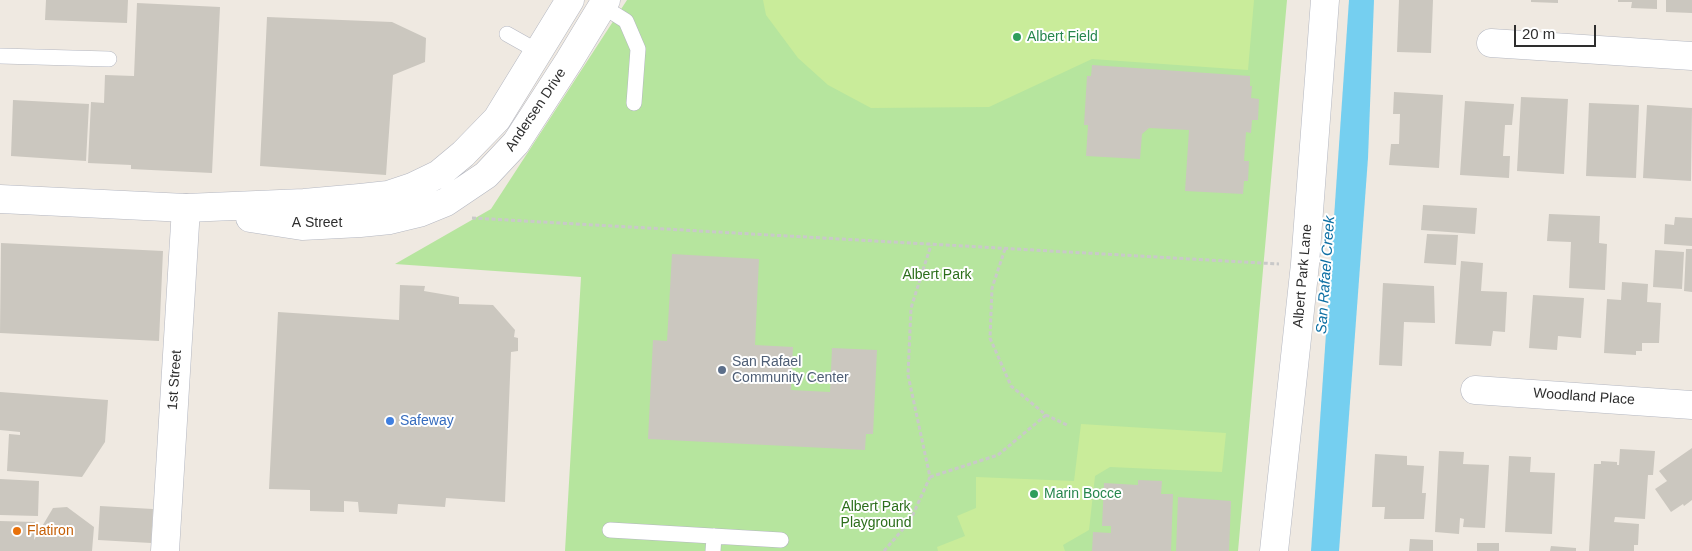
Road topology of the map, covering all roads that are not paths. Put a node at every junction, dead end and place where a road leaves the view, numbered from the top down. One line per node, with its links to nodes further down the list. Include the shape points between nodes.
1 (570, 0): 6 (street, Andersen Drive)
2 (1325, 0): 23 (street, Albert Park Lane, via 1305,264)
3 (604, 3): 10 (lane, via 626,21 638,49); 14 (street, Andersen Drive, via 516,143 486,175 446,202)
4 (508, 34): 6 (lane)
5 (1491, 43): 8 (street)
6 (539, 52): 11 (street, Andersen Drive, via 497,119 439,174)
7 (0, 56): 9 (lane)
8 (1692, 56)
9 (109, 59)
10 (634, 103)
11 (412, 187): 13 (street, A Street, via 388,195 304,204)
12 (0, 199): 13 (street, A Street)
13 (186, 208): 14 (street, A Street, via 302,226 390,220); 21 (street, 1st Street)
14 (419, 213)
15 (1475, 390): 16 (street, Woodland Place)
16 (1692, 405)
17 (610, 530): 18 (lane)
18 (714, 536): 20 (lane); 22 (lane)
19 (781, 540): 20 (lane)
20 (751, 544)
21 (164, 551)
22 (713, 551)
23 (1274, 551)

